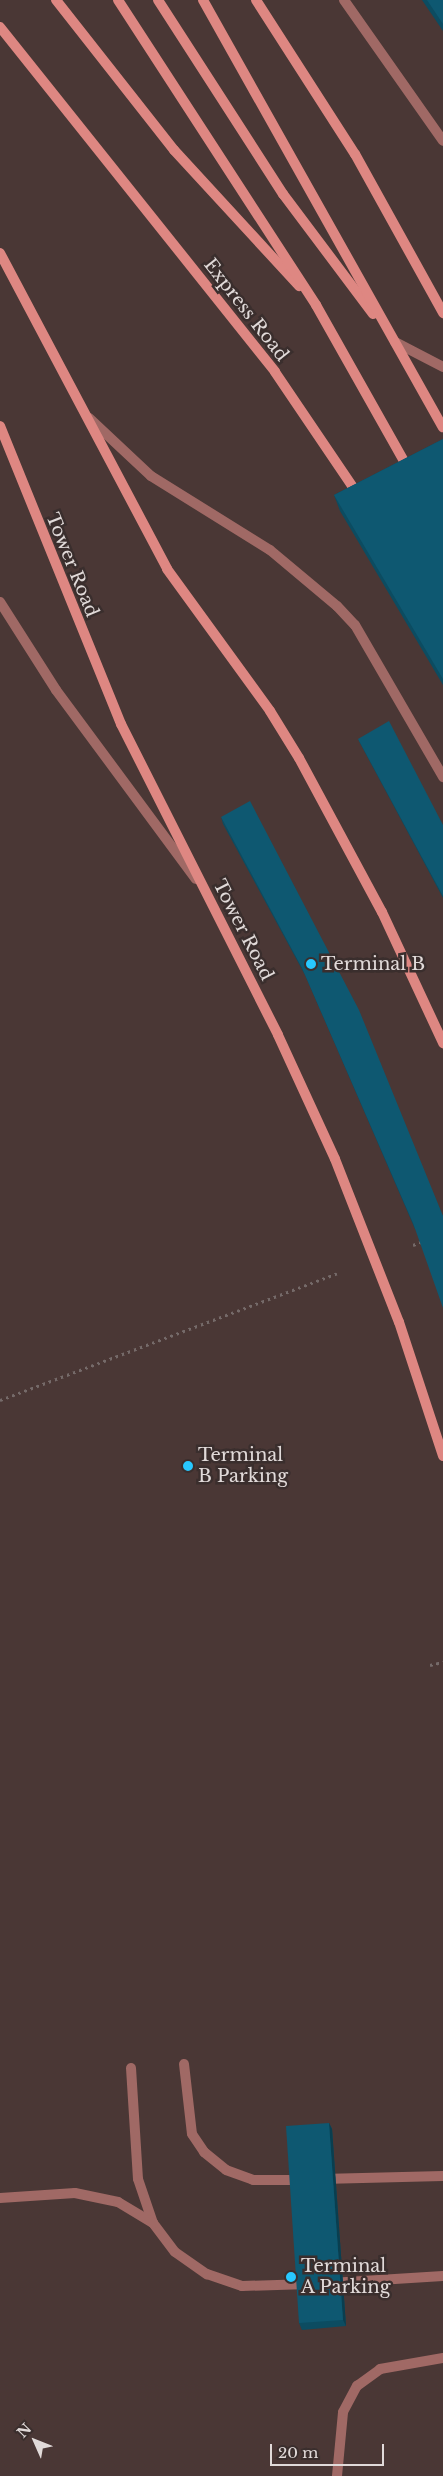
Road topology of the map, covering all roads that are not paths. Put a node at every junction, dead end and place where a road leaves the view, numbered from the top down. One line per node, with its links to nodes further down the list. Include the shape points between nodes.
1 (56, 0): 10 (street, via 174,150)
2 (118, 0): 10 (street)
3 (158, 0): 12 (street, via 283,194)
4 (203, 0): 12 (street, via 258,92)
5 (256, 0): 11 (street, via 302,68 378,193)
6 (344, 0): 8 (lane)
7 (0, 27): 18 (street, Express Road, via 275,372)
8 (443, 141)
9 (0, 253): 14 (street)
10 (316, 305): 17 (street)
11 (443, 313)
12 (393, 340): 13 (lane); 16 (street)
13 (443, 367)
14 (80, 408): 20 (lane, via 151,476 270,550 337,606 356,626); 22 (street, via 167,569 270,711 304,767 382,912)
15 (0, 426): 21 (street, Tower Road, via 121,724)
16 (443, 427)
17 (415, 481)
18 (365, 505)
19 (0, 602): 21 (lane, via 56,690)
20 (443, 777)
21 (204, 890): 23 (street, Tower Road, via 342,1178 399,1322)
22 (443, 1042)
23 (443, 1456)
24 (184, 2064): 26 (lane, via 192,2134 204,2152 226,2170 253,2180)
25 (132, 2068): 28 (lane, via 138,2179)
26 (443, 2176)
27 (0, 2198): 28 (lane, via 74,2193 118,2202)
28 (153, 2223): 29 (lane, via 175,2252 207,2274 242,2286)
29 (443, 2276)
30 (443, 2358): 31 (lane, via 380,2368 357,2386 343,2412)
31 (337, 2476)

